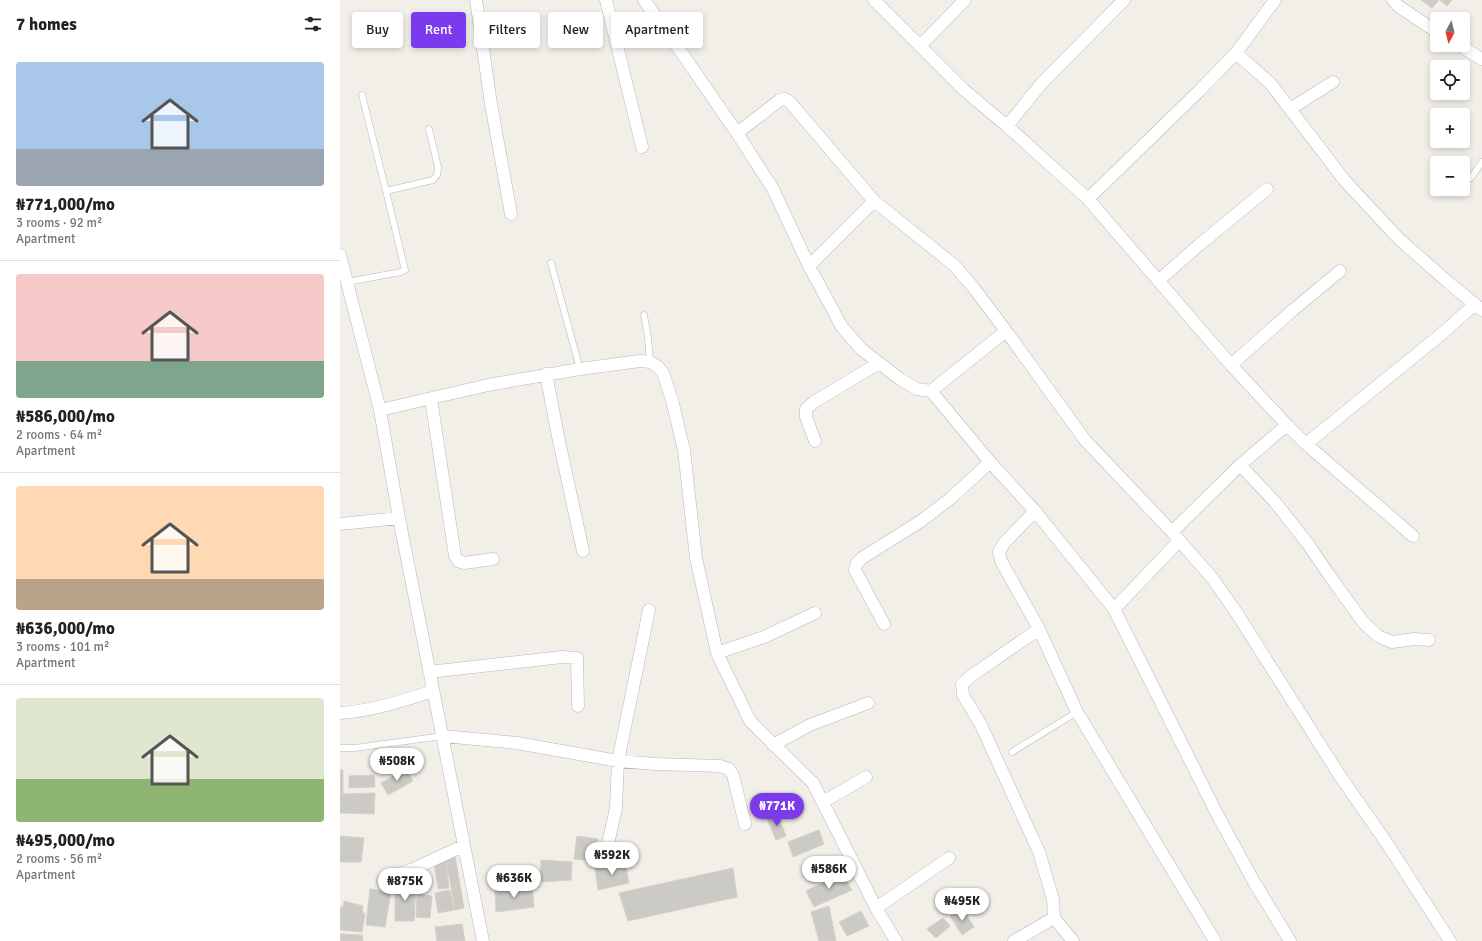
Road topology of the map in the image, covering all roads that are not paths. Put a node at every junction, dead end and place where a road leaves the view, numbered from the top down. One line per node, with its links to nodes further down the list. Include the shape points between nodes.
1 (476, 0): 27 (street)
2 (606, 0): 20 (street)
3 (644, 0): 19 (street)
4 (874, 0): 10 (street)
5 (966, 0): 10 (street)
6 (1124, 0): 17 (street, via 1041,84)
7 (1275, 0): 12 (street)
8 (1398, 2): 9 (street)
9 (1430, 27)
10 (920, 46): 17 (street, via 964,90)
11 (1470, 52): 13 (street)
12 (1236, 53): 16 (street, via 1270,83); 25 (street)
13 (1482, 59)
14 (1333, 82): 16 (street)
15 (362, 95): 24 (lane)
16 (1290, 109): 35 (street, via 1345,181 1399,239)
17 (1007, 126): 25 (street)
18 (429, 129): 24 (lane, via 438,167 437,175 433,180)
19 (737, 133): 26 (street, via 780,100 789,101); 30 (street, via 773,189)
20 (642, 147)
21 (1482, 162): 22 (lane)
22 (1471, 178)
23 (1266, 189): 33 (street)
24 (386, 191): 34 (lane, via 405,270)
25 (1088, 199): 33 (street)
26 (874, 201): 30 (street); 37 (street, via 954,265)
27 (510, 214)
28 (340, 255): 31 (street)
29 (551, 263): 41 (lane)
30 (809, 266): 39 (street, via 842,327 861,349)
31 (342, 271): 34 (street)
32 (1340, 271): 40 (street)
33 (1158, 281): 40 (street)
34 (347, 282): 45 (street)
35 (1479, 307): 48 (street, via 1444,332)
36 (644, 315): 38 (lane)
37 (1006, 331): 43 (street); 54 (street, via 1085,440)
38 (650, 362): 41 (street); 64 (street, via 663,374 684,450 696,558)
39 (879, 363): 43 (street, via 917,389); 47 (street, via 806,409 806,417)
40 (1231, 365): 46 (street)
41 (580, 368): 42 (street)
42 (546, 374): 44 (street); 56 (street)
43 (931, 391): 49 (street)
44 (431, 399): 45 (street); 57 (street, via 455,556 458,561 464,563)
45 (380, 410): 52 (street)
46 (1287, 425): 48 (street); 50 (street)
47 (815, 441)
48 (1306, 444): 55 (street)
49 (990, 462): 51 (street); 61 (street, via 951,498 921,521 856,563 855,570)
50 (1240, 465): 54 (street); 63 (street, via 1280,508 1363,622 1378,636 1392,642)
51 (1035, 511): 58 (street); 62 (street, via 1004,543 999,552 1001,561)
52 (399, 518): 53 (street); 65 (street)
53 (340, 524)
54 (1176, 536): 58 (street); 91 (street, via 1213,579 1236,612)
55 (1413, 536)
56 (583, 551)
57 (493, 559)
58 (1114, 609): 90 (street, via 1217,814)
59 (649, 610): 75 (street)
60 (815, 613): 64 (street, via 764,636)
61 (884, 624)
62 (1039, 629): 69 (street); 84 (street, via 962,684 963,696 981,725 1039,852 1054,899)
63 (1429, 640)
64 (717, 653): 72 (street, via 750,721)
65 (429, 672): 66 (street); 68 (street, via 562,657 578,658)
66 (433, 691): 70 (street, via 361,712); 71 (street)
67 (868, 703): 72 (street, via 810,725)
68 (578, 706)
69 (1077, 712): 74 (lane); 89 (street)
70 (340, 713)
71 (443, 736): 73 (lane); 75 (street, via 517,743); 79 (street)
72 (774, 745): 77 (street, via 813,783)
73 (340, 748)
74 (1012, 752)
75 (618, 760): 78 (street, via 720,766 729,769 733,775); 80 (street, via 616,808)
76 (866, 777): 77 (street)
77 (823, 802): 83 (street)
78 (745, 824)
79 (463, 846): 82 (street); 85 (street)
80 (606, 853)
81 (949, 858): 83 (street)
82 (383, 880)
83 (876, 908): 86 (street)
84 (1054, 918): 87 (street); 88 (street)
85 (483, 941)
86 (896, 941)
87 (1014, 941)
88 (1073, 941)
89 (1215, 941)
90 (1290, 941)
91 (1450, 941)

